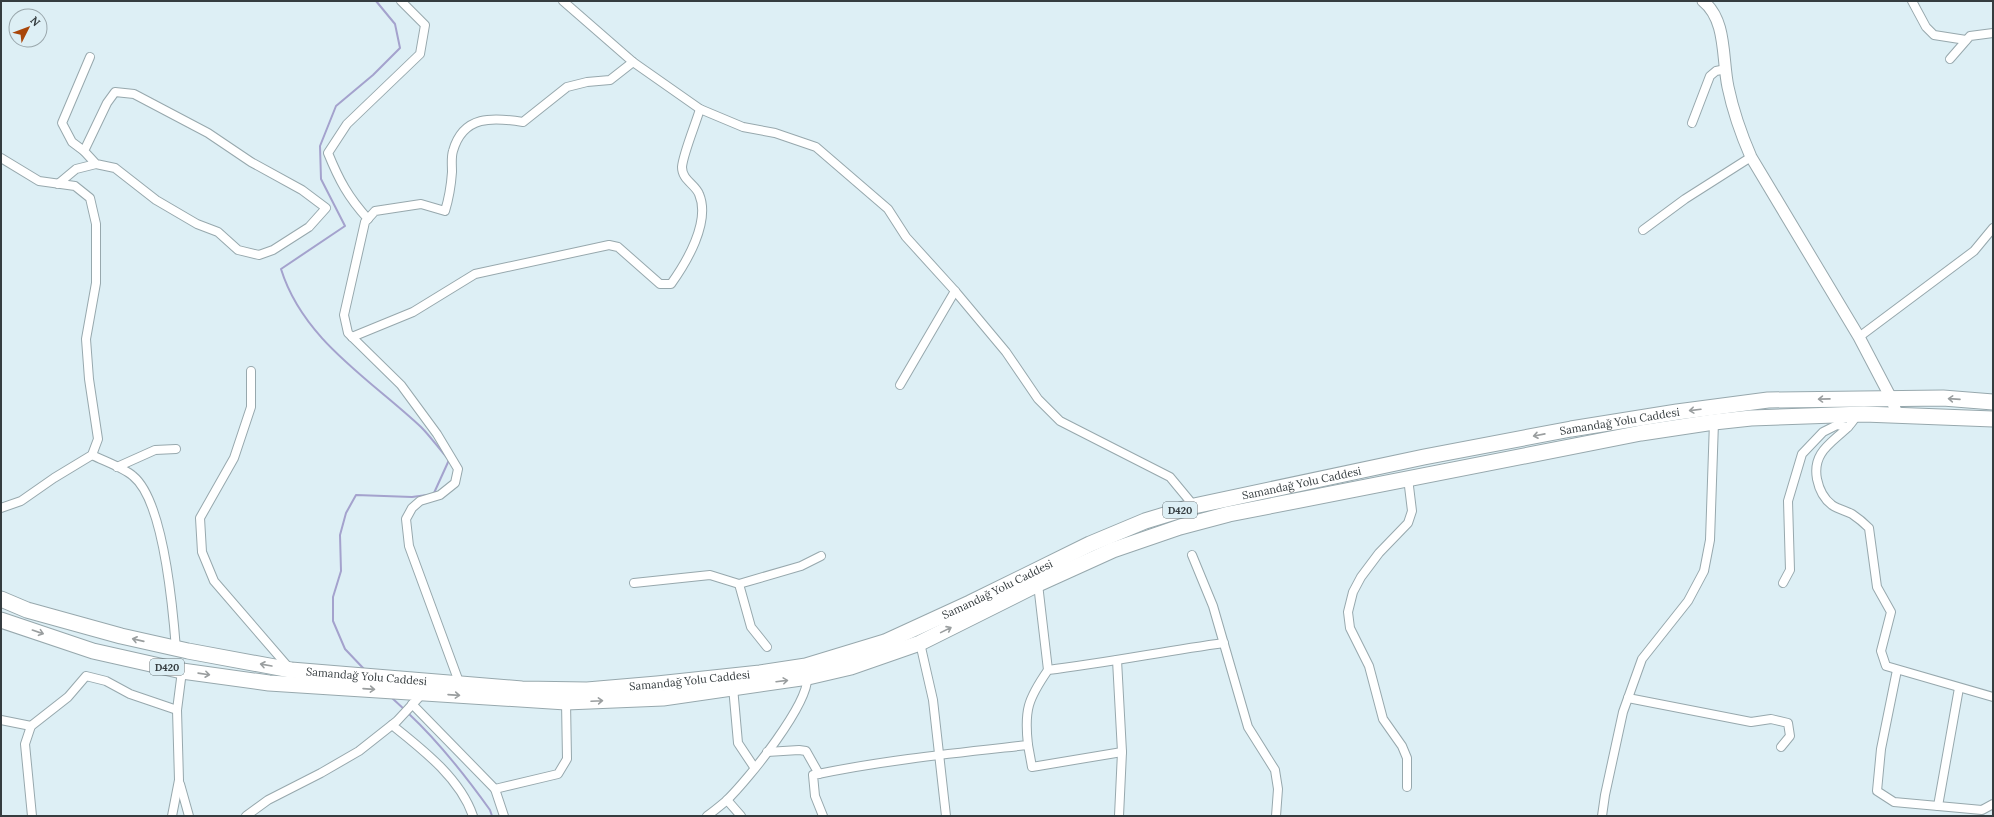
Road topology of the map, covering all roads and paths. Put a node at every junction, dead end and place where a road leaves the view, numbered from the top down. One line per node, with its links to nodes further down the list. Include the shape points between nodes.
1 (400, 1): 18 (street, via 425,25 420,54 347,124 328,153 338,178 352,202)
2 (563, 1): 9 (street)
3 (1703, 1): 10 (street, via 1709,6 1720,30)
4 (1912, 1): 6 (street, via 1926,27 1934,35)
5 (1993, 33): 6 (street, via 1970,36)
6 (1966, 40): 8 (street)
7 (90, 57): 13 (street, via 62,124 72,142)
8 (1950, 59)
9 (632, 62): 11 (street); 18 (street, via 610,80 567,87 523,122 497,118 472,123 460,136 453,151 450,196 445,211 421,204 375,211)
10 (1726, 69): 12 (street, via 1716,70 1710,76); 14 (street, via 1739,129)
11 (700, 109): 21 (street, via 743,127 776,132 816,147 888,209 906,237); 22 (street, via 682,167 684,178 701,200 700,227 694,245 671,284 660,284 618,247 609,245 475,274 413,312)
12 (1692, 123)
13 (84, 151): 16 (street); 16 (street, via 115,92 134,94 208,133 251,162 302,190 326,208 309,227 273,250 259,255 238,250 218,232 197,224 156,200 115,168)
14 (1751, 156): 20 (street); 23 (street)
15 (1, 158): 17 (street, via 39,181)
16 (96, 164): 17 (street, via 76,169)
17 (58, 184): 34 (street, via 75,186 90,198 96,224 96,284 86,339 98,439)
18 (368, 218): 22 (street, via 344,315 348,333)
19 (1993, 228): 23 (street, via 1974,251)
20 (1643, 230)
21 (955, 291): 25 (street); 37 (street, via 1006,352 1038,399 1060,421 1170,477)
22 (352, 337): 57 (street, via 401,385 437,434 458,469 455,483 440,495 420,501 412,508 406,519 409,546)
23 (1859, 337): 26 (street)
24 (251, 372): 53 (street, via 251,407 234,458 200,518 202,552 214,581)
25 (900, 385)
26 (1891, 398): 27 (highway, Samandağ Yolu Caddesi / D420, one-way to 26, via 1943,398); 29 (street); 37 (highway, Samandağ Yolu Caddesi / D420, one-way to 37, via 1768,400 1677,412 1424,457)
27 (1993, 402)
28 (1858, 414): 29 (highway, Samandağ Yolu Caddesi / D420); 31 (highway, Samandağ Yolu Caddesi / D420); 32 (street)
29 (1897, 414): 30 (highway, Samandağ Yolu Caddesi / D420)
30 (1993, 419)
31 (1714, 422): 36 (highway, Samandağ Yolu Caddesi / D420, via 1641,433); 62 (street, via 1710,540 1704,571 1688,601 1642,659)
32 (1848, 427): 42 (street, via 1838,425 1823,432 1802,454 1788,501 1790,570); 55 (street, via 1820,453 1816,464 1818,486 1833,506 1852,515 1869,528 1877,587 1891,612 1881,651 1886,666)
33 (176, 449): 35 (street, via 155,450)
34 (92, 455): 35 (street); 38 (street, via 21,501)
35 (117, 468): 50 (street, via 133,476 146,494 158,524 169,576)
36 (1408, 478): 44 (highway, Samandağ Yolu Caddesi / D420, via 1229,514 1180,527 1113,550); 77 (street, via 1412,511 1408,523 1379,553 1361,577 1353,592 1348,612 1350,628 1369,666 1383,719 1402,746 1407,758)
37 (1194, 506): 56 (highway, Samandağ Yolu Caddesi / D420, via 1145,521 1090,544 885,642)
38 (1, 508)
39 (1192, 555): 48 (street, via 1213,606)
40 (821, 556): 43 (street, via 801,566)
41 (634, 583): 43 (street, via 710,575)
42 (1783, 583)
43 (739, 584): 49 (street, via 751,627)
44 (1038, 584): 47 (highway, Samandağ Yolu Caddesi / D420, one-way to 44); 54 (street)
45 (1, 599): 50 (highway, Samandağ Yolu Caddesi / D420, one-way to 45, via 27,610)
46 (1, 620): 52 (highway, Samandağ Yolu Caddesi / D420, one-way to 52, via 93,651)
47 (920, 643): 56 (highway, Samandağ Yolu Caddesi / D420, via 851,667); 73 (street, via 932,700)
48 (1224, 643): 51 (street); 93 (street, via 1248,727 1275,770 1278,789)
49 (767, 648)
50 (176, 649): 53 (highway, Samandağ Yolu Caddesi / D420, one-way to 50)
51 (1117, 660): 54 (street); 72 (street)
52 (182, 670): 60 (highway, Samandağ Yolu Caddesi / D420, one-way to 60, via 269,683); 65 (street)
53 (291, 670): 57 (highway, Samandağ Yolu Caddesi / D420)
54 (1048, 670): 69 (street, via 1029,702 1025,721)
55 (1896, 670): 59 (street); 81 (street, via 1881,749 1877,791 1894,802)
56 (807, 672): 57 (highway, Samandağ Yolu Caddesi / D420, via 760,673 587,690 522,688); 58 (highway, Samandağ Yolu Caddesi / D420, one-way to 56); 71 (street, via 805,694 778,739)
57 (459, 682)
58 (733, 687): 63 (highway, Samandağ Yolu Caddesi / D420, one-way to 58, via 663,698); 74 (street, via 738,743)
59 (1959, 688): 61 (street); 81 (street)
60 (423, 693): 63 (highway, Samandağ Yolu Caddesi / D420, one-way to 63); 64 (street)
61 (1993, 696)
62 (1628, 698): 70 (street, via 1751,722 1771,719 1788,723 1790,736); 94 (street, via 1621,720)
63 (566, 702): 78 (street, via 567,759 558,774)
64 (411, 706): 67 (street); 78 (street)
65 (177, 710): 68 (street, via 130,694 106,681 86,676 68,697); 76 (street)
66 (1, 720): 68 (street)
67 (392, 725): 85 (street, via 359,751 268,800); 86 (street, via 417,745 450,778)
68 (31, 726): 82 (street, via 25,744)
69 (1028, 745): 72 (street, via 1032,766); 73 (street)
70 (1781, 747)
71 (767, 752): 74 (street); 75 (street, via 806,751)
72 (1122, 752): 92 (street)
73 (938, 755): 75 (street); 91 (street)
74 (754, 767): 79 (street)
75 (819, 774): 90 (street, via 814,775 815,796)
76 (179, 780): 83 (street); 84 (street)
77 (1407, 787)
78 (496, 789): 87 (street)
79 (727, 800): 88 (street); 89 (street)
80 (1993, 804): 81 (street, via 1982,810)
81 (1938, 806)
82 (32, 816)
83 (172, 816)
84 (189, 816)
85 (246, 816)
86 (473, 816)
87 (504, 816)
88 (707, 816)
89 (741, 816)
90 (823, 816)
91 (946, 816)
92 (1119, 816)
93 (1276, 816)
94 (1602, 816)

